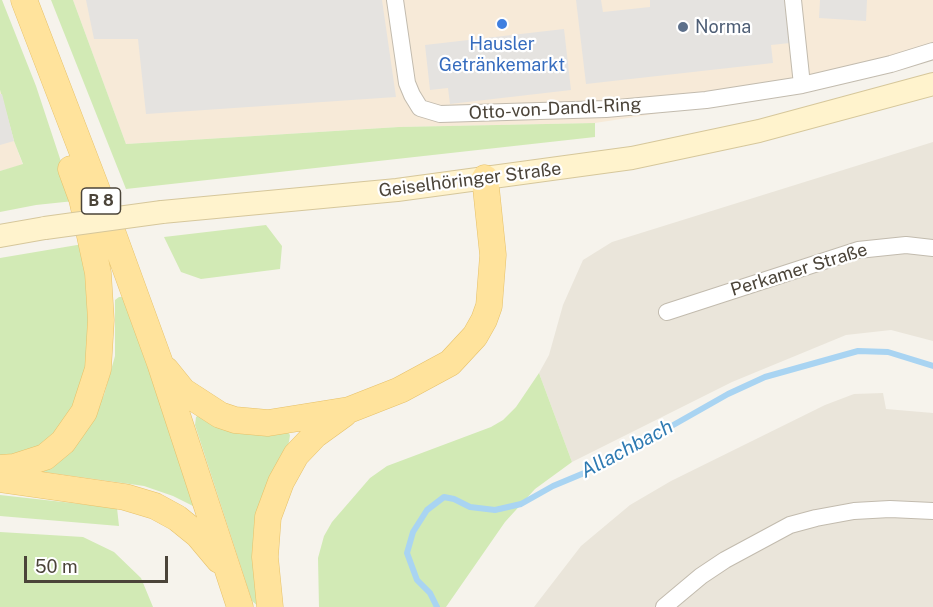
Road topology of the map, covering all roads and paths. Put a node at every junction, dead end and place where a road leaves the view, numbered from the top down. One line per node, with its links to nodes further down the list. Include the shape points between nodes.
1 (24, 0): 4 (main road, B 8)
2 (395, 0): 7 (street, Otto-von-Dandl-Ring, via 407,83 420,108 440,114 606,109 706,100)
3 (793, 0): 7 (street)
4 (39, 41): 12 (main road, B 8); 14 (main road, via 57,125 82,199 98,273 98,369 84,411 63,442 45,457)
5 (933, 51): 7 (street, Otto-von-Dandl-Ring)
6 (933, 84): 8 (main road, Geiselhöringer Straße, via 759,131 632,158)
7 (802, 85)
8 (485, 178): 9 (main road, Geiselhöringer Straße, bridge, via 162,212); 13 (main road, via 492,280 489,306 475,336 450,363 400,390)
9 (0, 236)
10 (933, 248): 11 (street, Perkamer Straße, via 906,244 858,250)
11 (667, 312)
12 (160, 363): 13 (main road, via 193,399 235,420 268,423); 17 (main road, B 8)
13 (349, 410): 19 (main road, via 296,455 281,482 268,517 265,557)
14 (0, 468)
15 (0, 479): 17 (main road, via 125,497 154,506 198,535)
16 (933, 512): 20 (street, via 854,511 790,525 725,560)
17 (229, 572): 18 (main road, B 8)
18 (240, 607)
19 (270, 607)
20 (664, 607)

